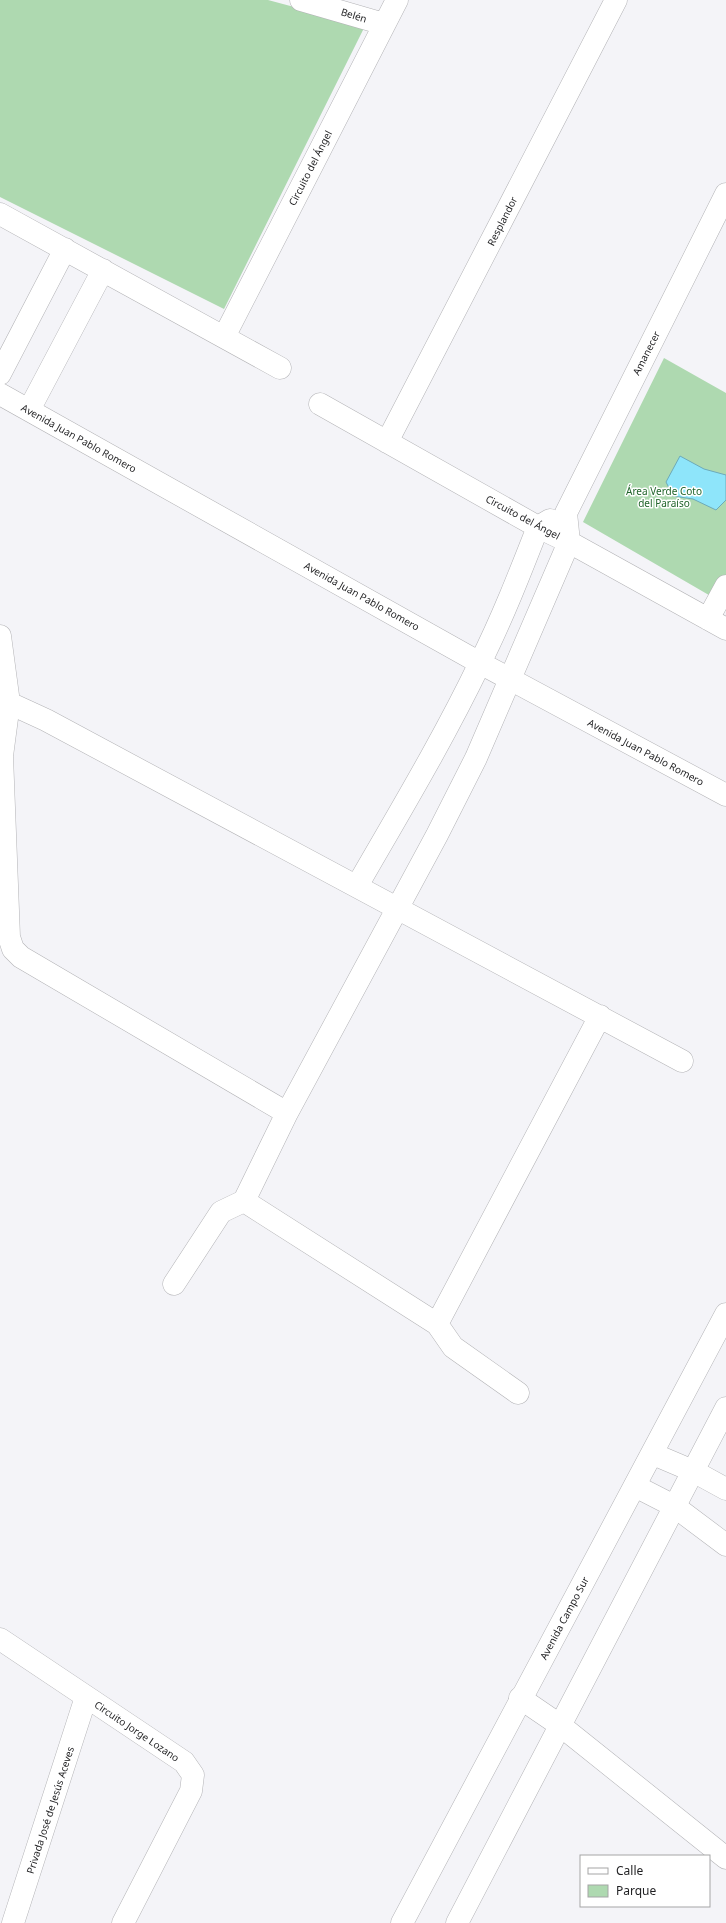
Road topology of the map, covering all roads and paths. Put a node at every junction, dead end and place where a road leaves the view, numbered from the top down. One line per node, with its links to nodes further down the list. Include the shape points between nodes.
1 (300, 0): 4 (street, Belén)
2 (397, 0): 4 (street, Circuito del Ángel)
3 (616, 0): 15 (street, Resplandor)
4 (384, 24): 9 (street, Circuito del Ángel)
5 (726, 194): 16 (street, Amanecer)
6 (0, 214): 7 (street)
7 (65, 249): 8 (street); 11 (street)
8 (103, 270): 9 (street); 14 (street)
9 (224, 337): 10 (street)
10 (280, 368)
11 (0, 374)
12 (0, 394): 14 (street, Avenida Juan Pablo Romero)
13 (320, 404): 15 (street, Circuito del Ángel)
14 (29, 410): 22 (street, Avenida Juan Pablo Romero)
15 (387, 442): 17 (street, Circuito del Ángel)
16 (566, 513): 17 (street); 18 (street)
17 (538, 527): 18 (street, Circuito del Ángel); 22 (street, via 515,587)
18 (569, 542): 20 (street, Circuito del Ángel); 23 (street)
19 (726, 586): 20 (street)
20 (717, 624)
21 (0, 636): 24 (street)
22 (480, 663): 23 (street, Avenida Juan Pablo Romero); 26 (street, via 458,708)
23 (511, 679): 25 (street, Avenida Juan Pablo Romero); 27 (street, via 448,814)
24 (9, 704): 26 (street, via 46,720); 30 (street, via 2,756 10,937 13,949 21,957)
25 (726, 795)
26 (357, 886): 27 (street)
27 (397, 908): 28 (street); 30 (street)
28 (600, 1016): 29 (street); 34 (street)
29 (682, 1061)
30 (287, 1113): 31 (street)
31 (244, 1201): 32 (street, via 221,1212); 34 (street)
32 (174, 1284)
33 (726, 1314): 37 (street, Avenida Campo Sur)
34 (437, 1324): 35 (street, via 453,1347)
35 (518, 1393)
36 (726, 1408): 38 (street)
37 (653, 1454): 38 (street); 39 (street, Avenida Campo Sur)
38 (692, 1472): 40 (street); 41 (street)
39 (635, 1486): 41 (street); 45 (street, Avenida Campo Sur)
40 (726, 1489)
41 (674, 1506): 42 (street); 46 (street)
42 (726, 1545)
43 (0, 1639): 44 (street, Circuito Jorge Lozano)
44 (86, 1697): 48 (street, Privada José de Jesús Aceves); 49 (street, Circuito Jorge Lozano, via 184,1762 194,1775 192,1790)
45 (520, 1698): 46 (street); 50 (street, Avenida Campo Sur)
46 (560, 1726): 47 (street); 51 (street)
47 (726, 1858)
48 (13, 1923)
49 (123, 1923)
50 (402, 1923)
51 (457, 1923)

